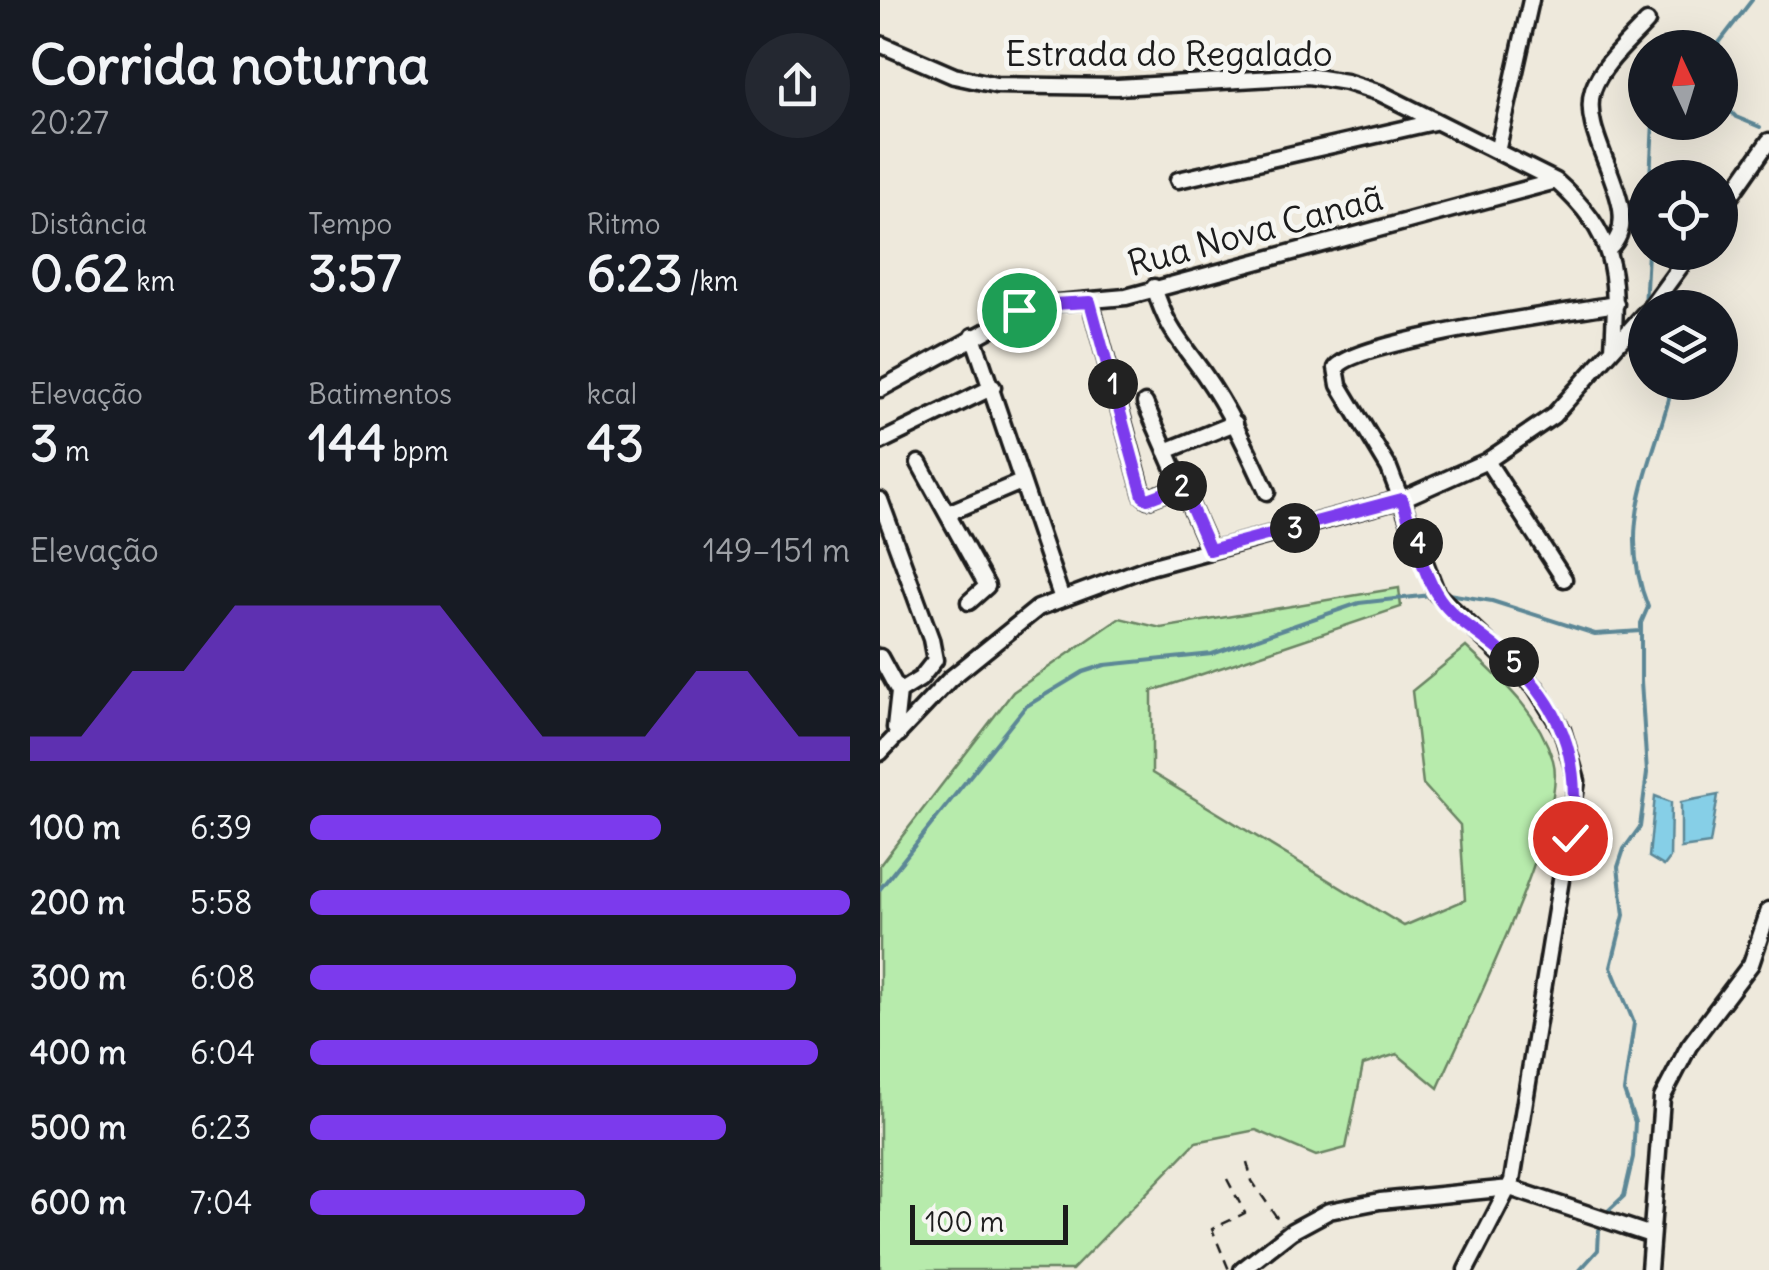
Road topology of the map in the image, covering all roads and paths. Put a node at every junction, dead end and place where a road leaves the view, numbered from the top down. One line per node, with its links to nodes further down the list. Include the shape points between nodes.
1 (1531, 0): 6 (street)
2 (1647, 22): 10 (street, via 1604,70 1591,100 1622,211)
3 (880, 44): 4 (street, Estrada do Regalado, via 954,76 996,85 1117,87 1308,76 1380,93)
4 (1434, 122): 6 (street, Estrada do Regalado); 7 (street)
5 (1769, 141): 9 (street)
6 (1497, 152): 8 (street, Estrada do Regalado)
7 (1178, 180)
8 (1556, 181): 10 (street, Estrada do Regalado); 11 (street, Rua Nova Canaã)
9 (1738, 185)
10 (1610, 248): 13 (street, Estrada do Regalado)
11 (1154, 287): 12 (street, Rua Nova Canaã); 20 (street, via 1172,335)
12 (1090, 302): 15 (street, Rua Nova Canaã, via 1034,305); 26 (street, via 1143,496)
13 (1616, 304): 16 (street, Estrada do Regalado); 28 (street, via 1346,356 1336,368 1339,385)
14 (1628, 332): 16 (street)
15 (973, 336): 17 (street); 18 (street, Rua Nova Canaã)
16 (1613, 348): 23 (street, via 1553,416)
17 (993, 386): 21 (street); 25 (street)
18 (880, 389)
19 (1145, 403): 22 (street)
20 (1235, 423): 22 (street); 27 (street)
21 (880, 442)
22 (1166, 451): 26 (street)
23 (1487, 460): 28 (street); 32 (street)
24 (919, 463): 30 (street)
25 (1021, 482): 30 (street); 33 (street)
26 (1182, 486): 31 (street)
27 (1267, 492)
28 (1402, 499): 31 (street); 43 (street, via 1436,594 1536,688 1562,730 1577,781)
29 (880, 500): 36 (street, via 935,660)
30 (948, 513): 34 (street, via 987,586)
31 (1210, 550): 33 (street)
32 (1564, 579)
33 (1062, 599): 38 (street, via 1017,622)
34 (969, 602)
35 (880, 657): 36 (street)
36 (900, 692): 38 (street)
37 (880, 716): 38 (street)
38 (897, 731): 39 (street)
39 (880, 753)
40 (1769, 910): 45 (street, via 1751,964 1689,1046 1662,1098)
41 (1247, 1162): 44 (path, via 1252,1181)
42 (1226, 1179): 46 (path, via 1245,1213 1212,1230)
43 (1510, 1188): 44 (street, via 1342,1208); 45 (street); 48 (street)
44 (1288, 1234): 47 (street)
45 (1650, 1235): 49 (street)
46 (1229, 1270)
47 (1242, 1270)
48 (1466, 1270)
49 (1650, 1270)

